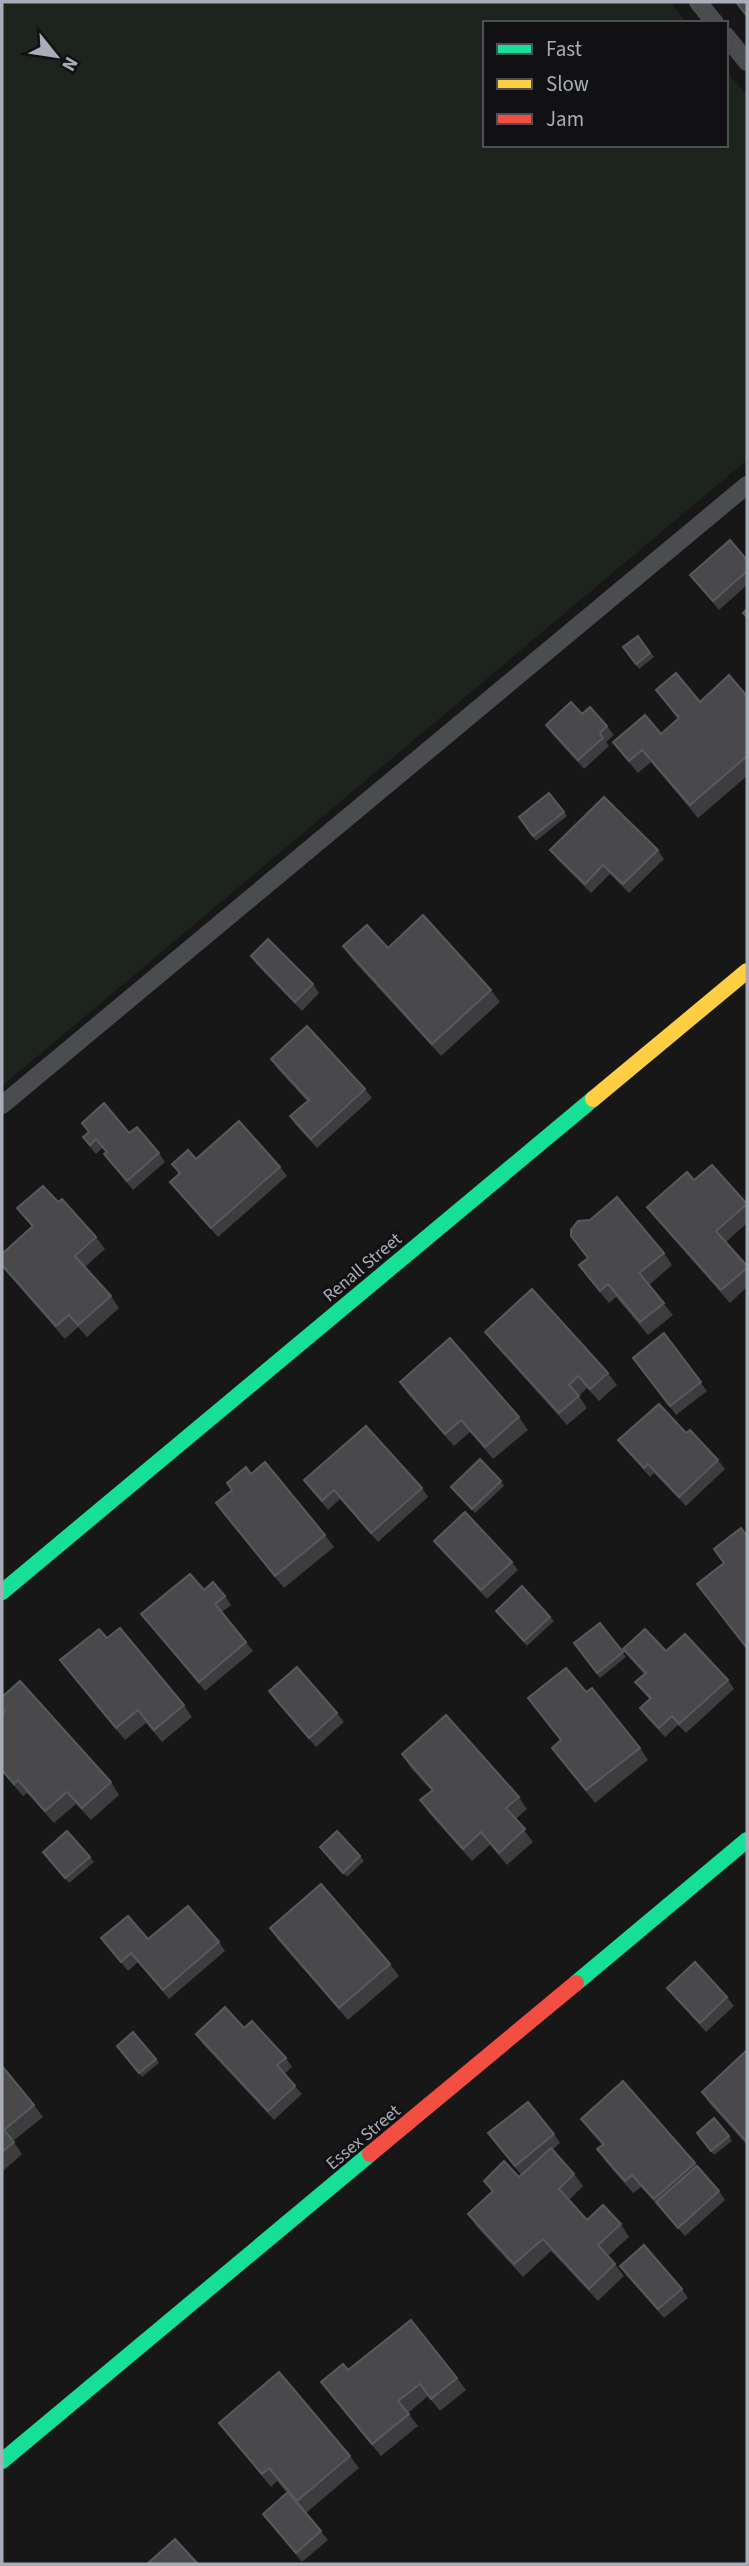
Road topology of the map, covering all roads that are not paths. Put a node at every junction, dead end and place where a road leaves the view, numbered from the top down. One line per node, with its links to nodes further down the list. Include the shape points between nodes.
1 (698, 2): 2 (lane)
2 (713, 21)
3 (728, 38): 4 (lane)
4 (747, 62)
5 (747, 485): 7 (lane)
6 (747, 971): 8 (street, Renall Street)
7 (2, 1105)
8 (2, 1592)
9 (747, 1840): 10 (street, Essex Street)
10 (2, 2461)

